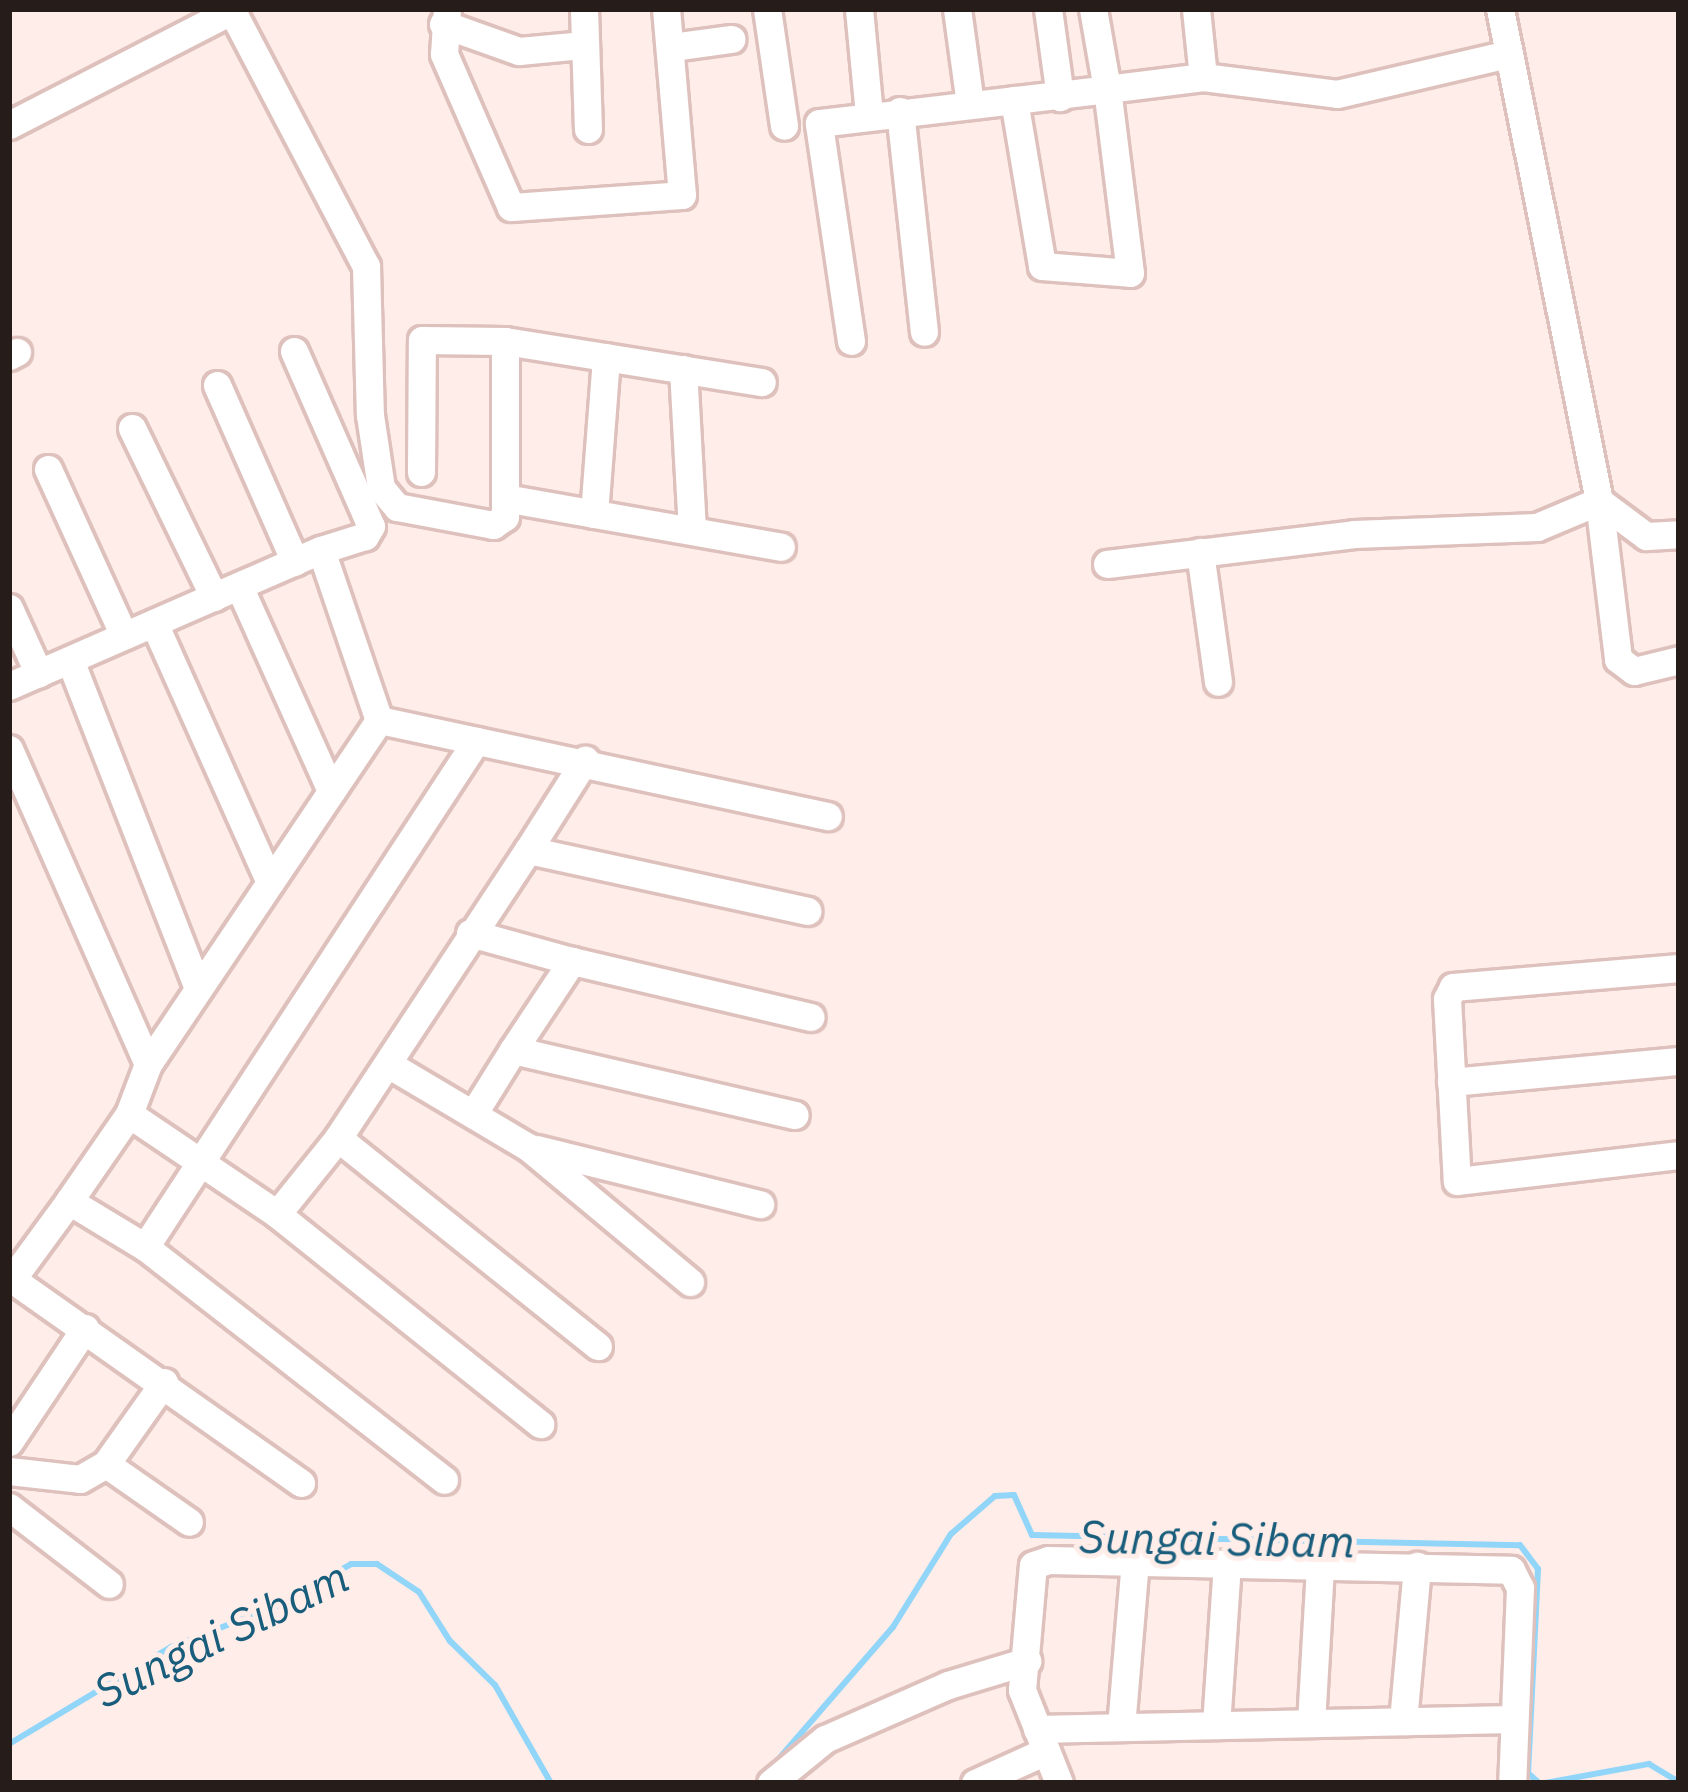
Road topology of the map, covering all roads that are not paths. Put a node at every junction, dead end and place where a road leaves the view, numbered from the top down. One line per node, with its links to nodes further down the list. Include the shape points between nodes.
1 (584, 9): 13 (street)
2 (666, 9): 14 (street)
3 (767, 9): 24 (street)
4 (860, 9): 22 (street)
5 (957, 9): 20 (street)
6 (1048, 9): 18 (street)
7 (1093, 9): 17 (street)
8 (1196, 9): 16 (street)
9 (1500, 9): 15 (street)
10 (234, 10): 23 (street); 37 (street, via 366,266 370,415 385,495 405,511 493,525)
11 (445, 16): 13 (street, via 519,51); 14 (street, via 444,54 502,202 511,206 682,196)
12 (731, 39): 14 (street)
13 (582, 45): 25 (street)
14 (672, 47)
15 (1507, 54): 16 (street, via 1337,94); 38 (street)
16 (1203, 77): 17 (street)
17 (1107, 89): 18 (street); 19 (street, via 1130,273 1042,266)
18 (1060, 97): 19 (street)
19 (1014, 100): 20 (street)
20 (970, 104): 21 (street)
21 (900, 111): 22 (street); 26 (street)
22 (869, 115): 27 (street, via 818,123)
23 (9, 125)
24 (784, 126)
25 (588, 129)
26 (924, 332)
27 (851, 340)
28 (506, 341): 30 (street); 36 (street, via 422,340); 37 (street)
29 (294, 351): 44 (street, via 370,526 365,536)
30 (606, 357): 31 (street); 39 (street)
31 (683, 369): 32 (street); 40 (street)
32 (762, 382)
33 (217, 385): 44 (street)
34 (132, 428): 46 (street)
35 (48, 469): 49 (street)
36 (421, 472)
37 (510, 499): 39 (street)
38 (1599, 501): 41 (street, via 1646,536); 43 (street, via 1537,527 1395,531); 51 (street, via 1618,659 1634,671)
39 (594, 514): 40 (street)
40 (692, 529): 42 (street)
41 (1679, 533)
42 (781, 547)
43 (1200, 552): 45 (street); 53 (street)
44 (308, 556): 46 (street); 55 (street)
45 (1107, 564)
46 (226, 592): 48 (street); 59 (street)
47 (9, 608): 52 (street)
48 (154, 623): 49 (street); 62 (street)
49 (124, 636): 50 (street)
50 (70, 660): 52 (street); 67 (street)
51 (1679, 660)
52 (39, 674): 54 (street)
53 (1218, 682)
54 (9, 686)
55 (379, 720): 56 (street); 59 (street)
56 (476, 741): 58 (street); 80 (street)
57 (9, 748): 71 (street)
58 (585, 760): 60 (street); 61 (street)
59 (331, 790): 62 (street)
60 (828, 816)
61 (528, 850): 63 (street); 64 (street)
62 (270, 882): 67 (street)
63 (807, 911)
64 (470, 933): 65 (street); 72 (street)
65 (572, 962): 68 (street); 69 (street)
66 (1679, 968): 73 (street, via 1454,987 1447,999)
67 (198, 989): 71 (street)
68 (811, 1017)
69 (513, 1050): 74 (street); 76 (street)
70 (1679, 1061): 73 (street)
71 (148, 1064): 75 (street)
72 (388, 1064): 74 (street); 77 (street)
73 (1451, 1082): 79 (street, via 1457,1181)
74 (475, 1112): 78 (street)
75 (129, 1114): 80 (street); 81 (street)
76 (795, 1115)
77 (338, 1138): 83 (street); 88 (street)
78 (528, 1148): 82 (street); 86 (street)
79 (1679, 1155)
80 (199, 1163): 83 (street); 84 (street)
81 (69, 1201): 84 (street); 85 (street)
82 (760, 1204)
83 (277, 1214): 90 (street)
84 (145, 1247): 94 (street)
85 (11, 1281): 87 (street)
86 (690, 1282)
87 (85, 1328): 89 (street); 91 (street)
88 (598, 1346)
89 (164, 1382): 92 (street); 95 (street)
90 (541, 1424)
91 (9, 1442)
92 (106, 1464): 93 (street, via 80,1479); 97 (street)
93 (9, 1471)
94 (444, 1480)
95 (301, 1483)
96 (9, 1507): 102 (street)
97 (189, 1522)
98 (1135, 1562): 99 (street); 103 (street, via 1033,1565); 108 (street)
99 (1227, 1563): 100 (street); 107 (street)
100 (1320, 1565): 101 (street); 106 (street)
101 (1418, 1566): 104 (street, via 1510,1570 1520,1588); 105 (street)
102 (109, 1584)
103 (1027, 1661): 109 (street, via 1022,1690); 110 (street, via 948,1684 825,1739)
104 (1511, 1718): 105 (street); 113 (street)
105 (1403, 1721): 106 (street)
106 (1311, 1723): 107 (street)
107 (1216, 1725): 108 (street)
108 (1121, 1727): 109 (street)
109 (1042, 1740): 111 (street); 112 (street)
110 (771, 1783)
111 (975, 1783)
112 (1059, 1783)
113 (1512, 1783)

